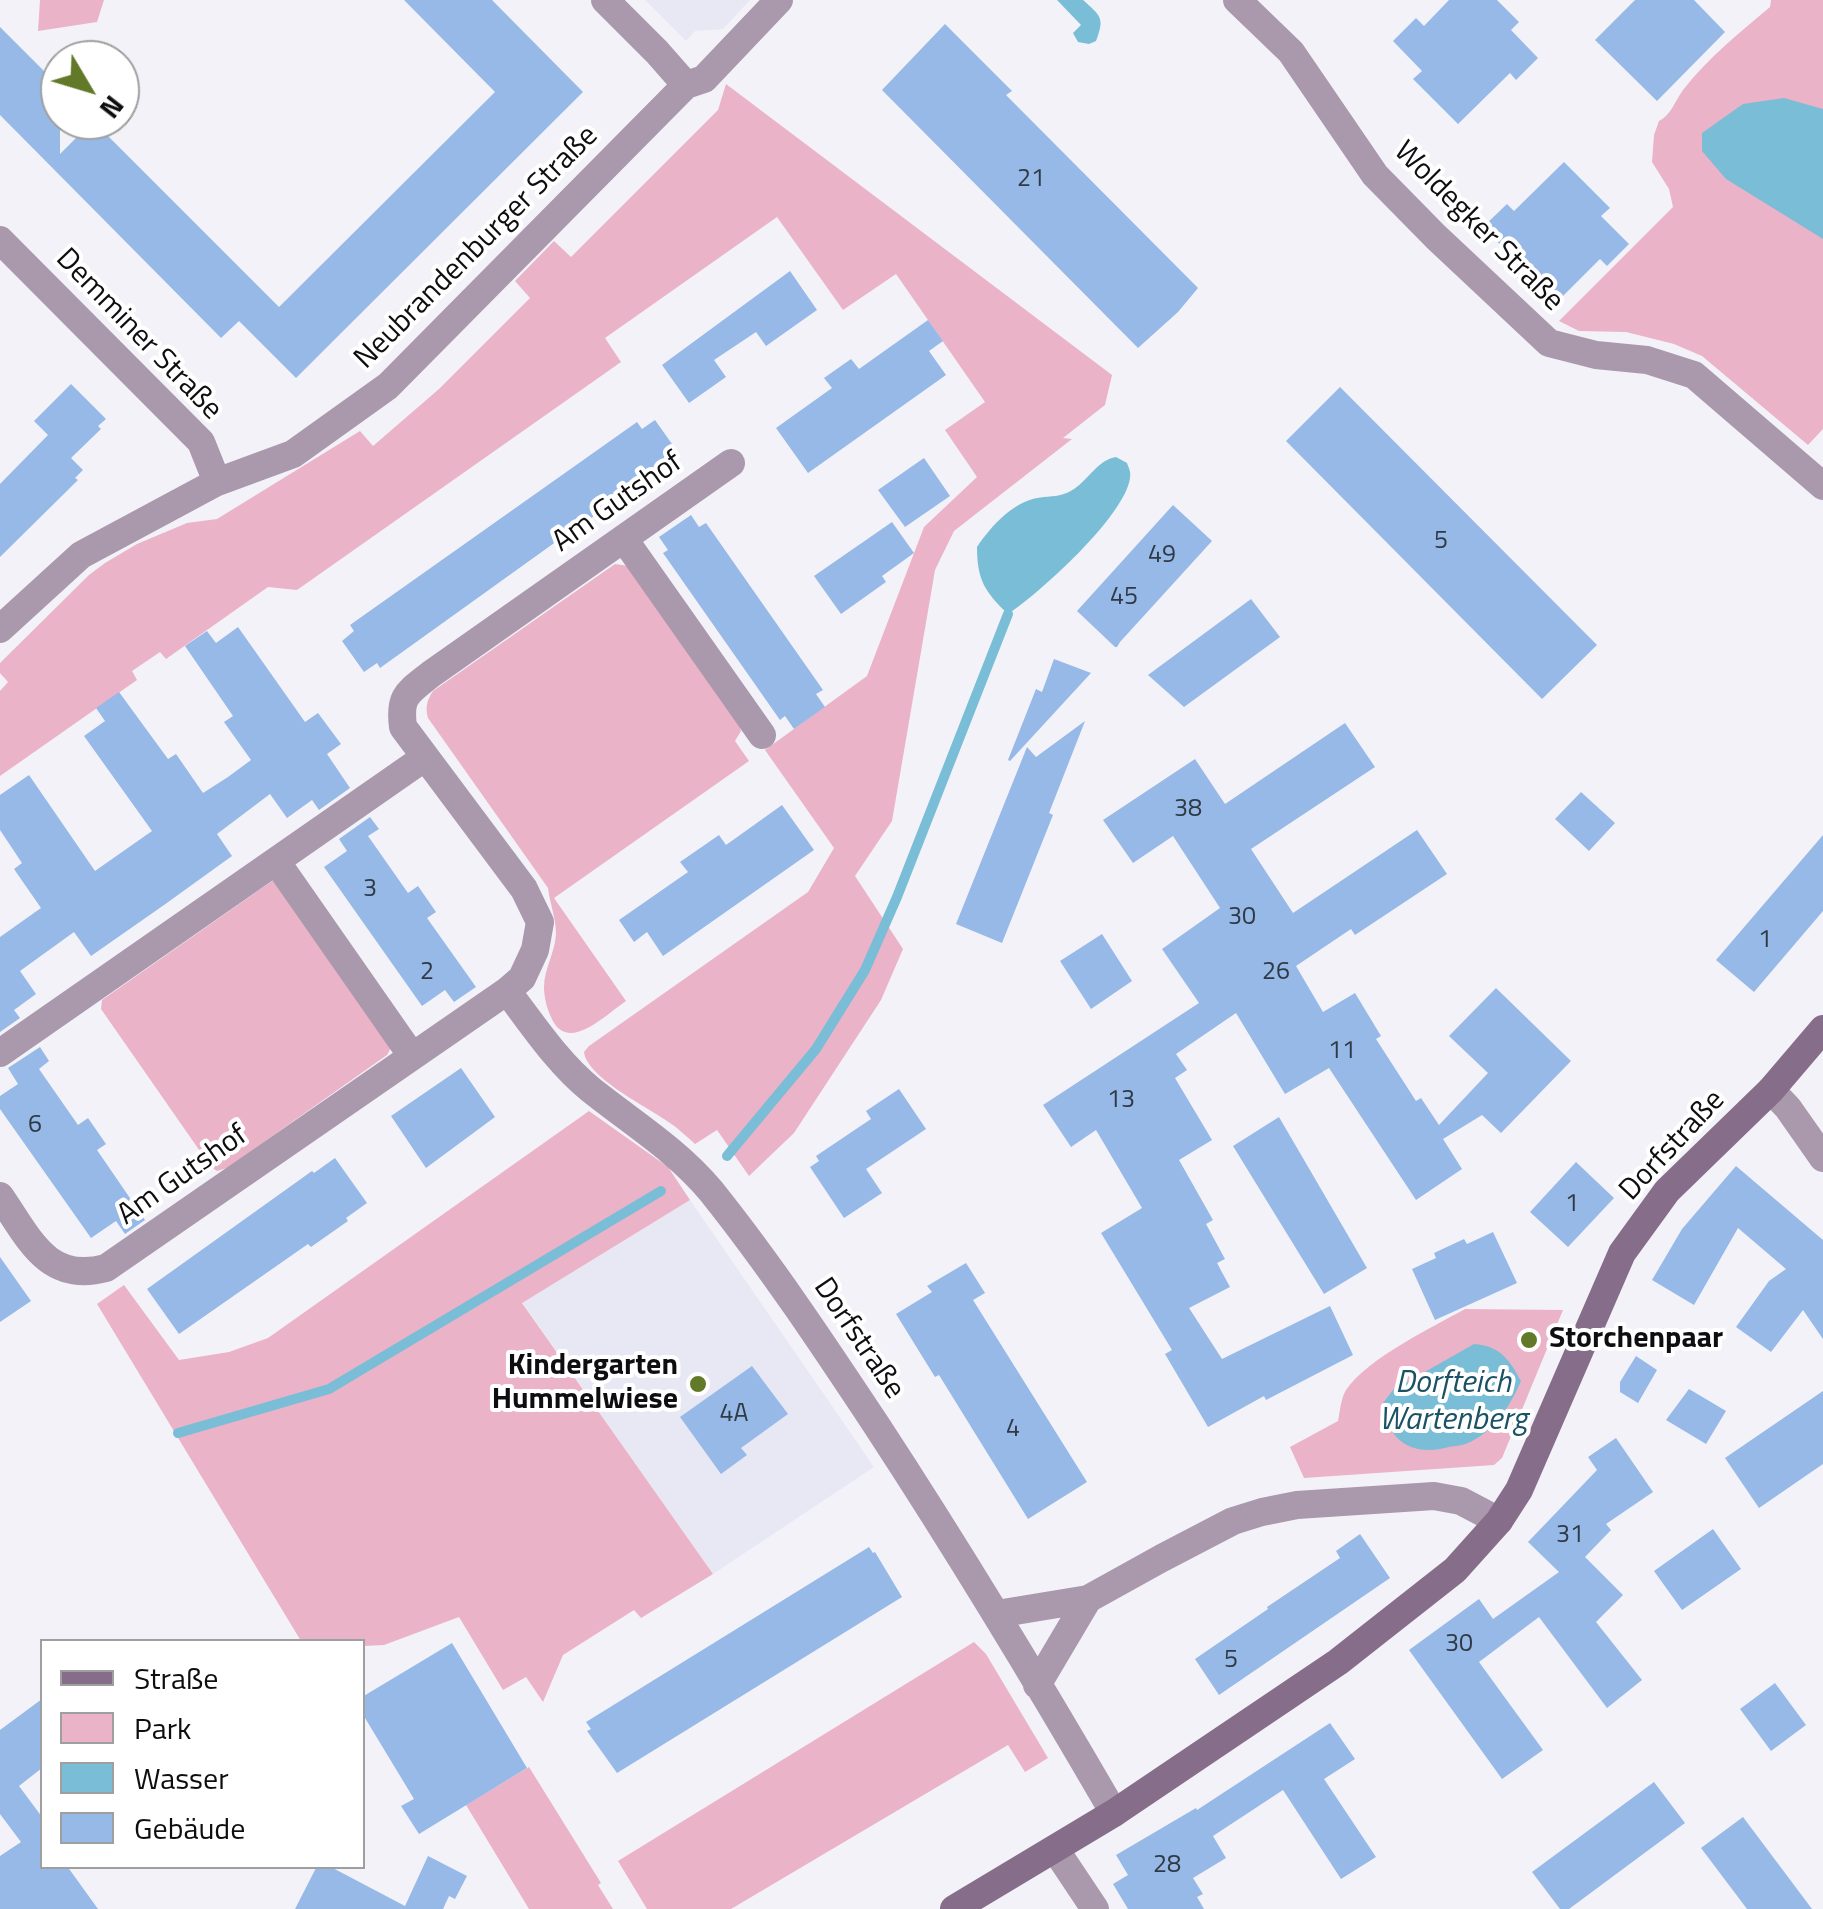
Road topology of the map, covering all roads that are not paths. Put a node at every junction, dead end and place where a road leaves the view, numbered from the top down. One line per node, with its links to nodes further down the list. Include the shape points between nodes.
1 (605, 0): 4 (street)
2 (779, 0): 4 (street, Neubrandenburger Straße, via 704,79)
3 (1237, 0): 8 (street, Woldegker Straße, via 1291,52 1375,175 1549,344 1694,375)
4 (686, 85): 7 (street, Neubrandenburger Straße, via 388,386 294,454)
5 (0, 240): 7 (street, Demminer Straße, via 201,442)
6 (731, 464): 9 (street, Am Gutshof)
7 (217, 482): 10 (street, Neubrandenburger Straße, via 81,555)
8 (1823, 486)
9 (624, 539): 11 (street); 12 (street, Am Gutshof, via 409,691 400,708 403,728)
10 (0, 629)
11 (762, 735)
12 (424, 758): 13 (street); 14 (street, Am Gutshof, via 524,889 540,922 522,978)
13 (276, 861): 16 (street); 17 (street)
14 (507, 991): 17 (street, Am Gutshof); 23 (street, Dorfstraße, via 576,1076 707,1187 806,1318)
15 (1823, 1029): 18 (main road, Dorfstraße)
16 (0, 1053)
17 (412, 1056): 20 (street, Am Gutshof, via 106,1268 59,1268)
18 (1772, 1090): 19 (street); 21 (main road, Dorfstraße, via 1667,1191 1622,1253 1519,1490)
19 (1823, 1158)
20 (0, 1196)
21 (1499, 1521): 22 (street, via 1434,1496 1297,1505 1233,1522); 25 (main road, Dorfstraße, via 1455,1570 1338,1662)
22 (1088, 1599): 23 (street); 24 (street)
23 (996, 1614): 24 (street, Dorfstraße)
24 (1038, 1685): 25 (street, Dorfstraße)
25 (1114, 1813): 26 (main road, Dorfstraße)
26 (1056, 1849): 27 (main road, Dorfstraße); 28 (street)
27 (954, 1909)
28 (1094, 1909)

